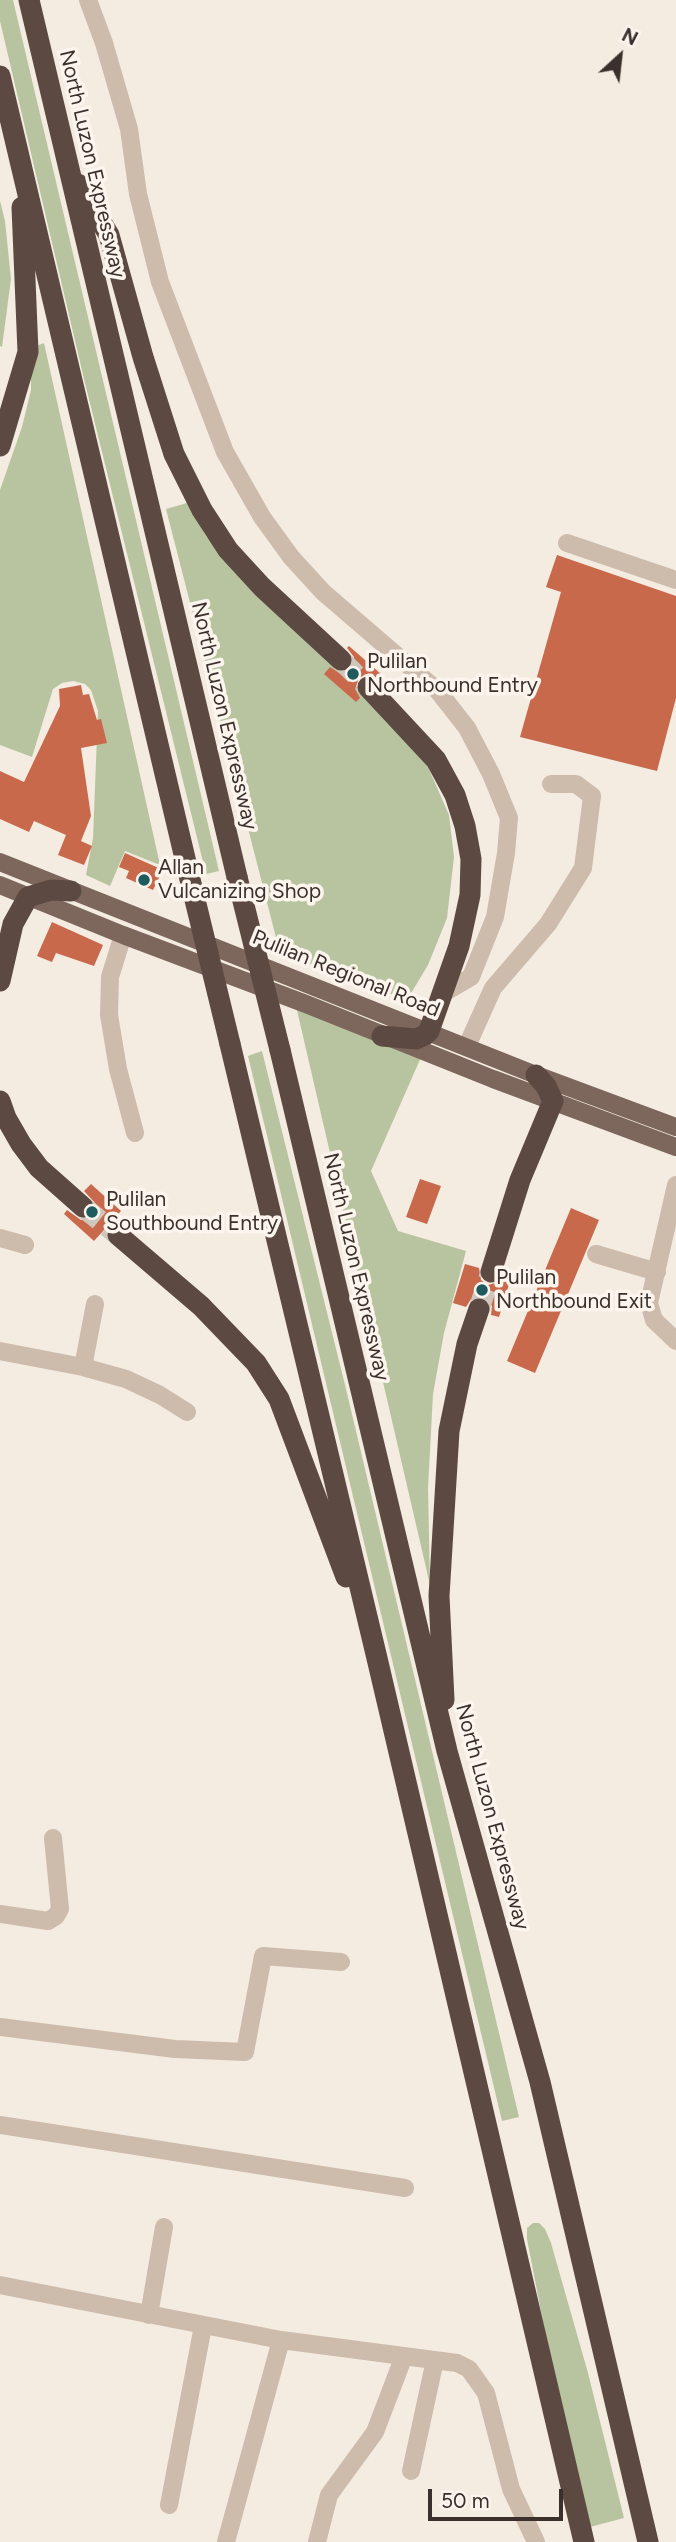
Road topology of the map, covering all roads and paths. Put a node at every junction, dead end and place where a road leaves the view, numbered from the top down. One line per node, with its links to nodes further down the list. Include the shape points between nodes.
1 (29, 0): 4 (highway, North Luzon Expressway)
2 (88, 0): 18 (street, via 129,129 138,194 160,282 225,452 291,557 323,592 438,691 467,728 509,818 495,917 471,976)
3 (0, 76): 5 (highway)
4 (68, 168): 9 (highway, via 109,234 174,454 202,510 228,550 262,587); 44 (highway, North Luzon Expressway, bridge)
5 (26, 184): 6 (highway, via 21,214 28,352); 43 (highway, bridge)
6 (0, 446)
7 (567, 543): 8 (street)
8 (676, 580)
9 (341, 660)
10 (368, 687): 18 (highway, via 436,760 466,826 470,895)
11 (551, 784): 21 (street, via 576,784 592,796 583,868 548,924 493,988)
12 (0, 862): 14 (main road, Pulilan Regional Road)
13 (0, 885): 15 (main road, Pulilan Regional Road)
14 (71, 891): 15 (highway, via 51,890); 19 (main road, Pulilan Regional Road)
15 (28, 897): 16 (main road, Pulilan Regional Road); 17 (highway, via 13,924)
16 (122, 935): 20 (main road, Pulilan Regional Road); 26 (street, via 110,977 109,1015)
17 (0, 981)
18 (442, 994): 19 (highway)
19 (429, 1031): 20 (highway, via 416,1039); 21 (main road, Pulilan Regional Road)
20 (382, 1036): 24 (main road, Pulilan Regional Road)
21 (467, 1046): 22 (main road, Pulilan Regional Road)
22 (536, 1075): 24 (highway); 25 (main road, Pulilan Regional Road)
23 (0, 1101): 29 (highway, via 39,1168)
24 (554, 1101): 27 (main road, Pulilan Regional Road); 35 (highway, via 520,1180)
25 (676, 1127)
26 (135, 1133)
27 (676, 1147)
28 (676, 1185): 33 (street)
29 (83, 1207)
30 (118, 1235): 43 (highway, via 235,1339 279,1399)
31 (0, 1238): 32 (street)
32 (25, 1245)
33 (669, 1247): 36 (street)
34 (596, 1254): 36 (street)
35 (491, 1272)
36 (657, 1272): 39 (street, via 649,1303 654,1320)
37 (95, 1304): 41 (street)
38 (479, 1309): 44 (highway, via 449,1431 439,1596)
39 (676, 1341)
40 (0, 1351): 41 (street)
41 (83, 1367): 42 (street, via 126,1379)
42 (187, 1412)
43 (376, 1654): 63 (highway)
44 (447, 1751): 64 (highway, North Luzon Expressway, via 540,2082)
45 (53, 1839): 46 (street, via 60,1909 56,1916 48,1922)
46 (0, 1914)
47 (341, 1962): 48 (street, via 263,1956 245,2052 175,2049)
48 (0, 2027)
49 (0, 2125): 50 (street)
50 (405, 2188)
51 (164, 2227): 53 (street)
52 (0, 2285): 53 (street)
53 (149, 2315): 54 (street)
54 (203, 2326): 55 (street); 59 (street)
55 (281, 2340): 56 (street); 60 (street)
56 (404, 2356): 57 (street); 61 (street, via 376,2432 329,2495)
57 (435, 2360): 58 (street); 62 (street, via 469,2369 486,2393 512,2489)
58 (411, 2471)
59 (169, 2505)
60 (226, 2542)
61 (317, 2542)
62 (536, 2542)
63 (584, 2542)
64 (648, 2542)

